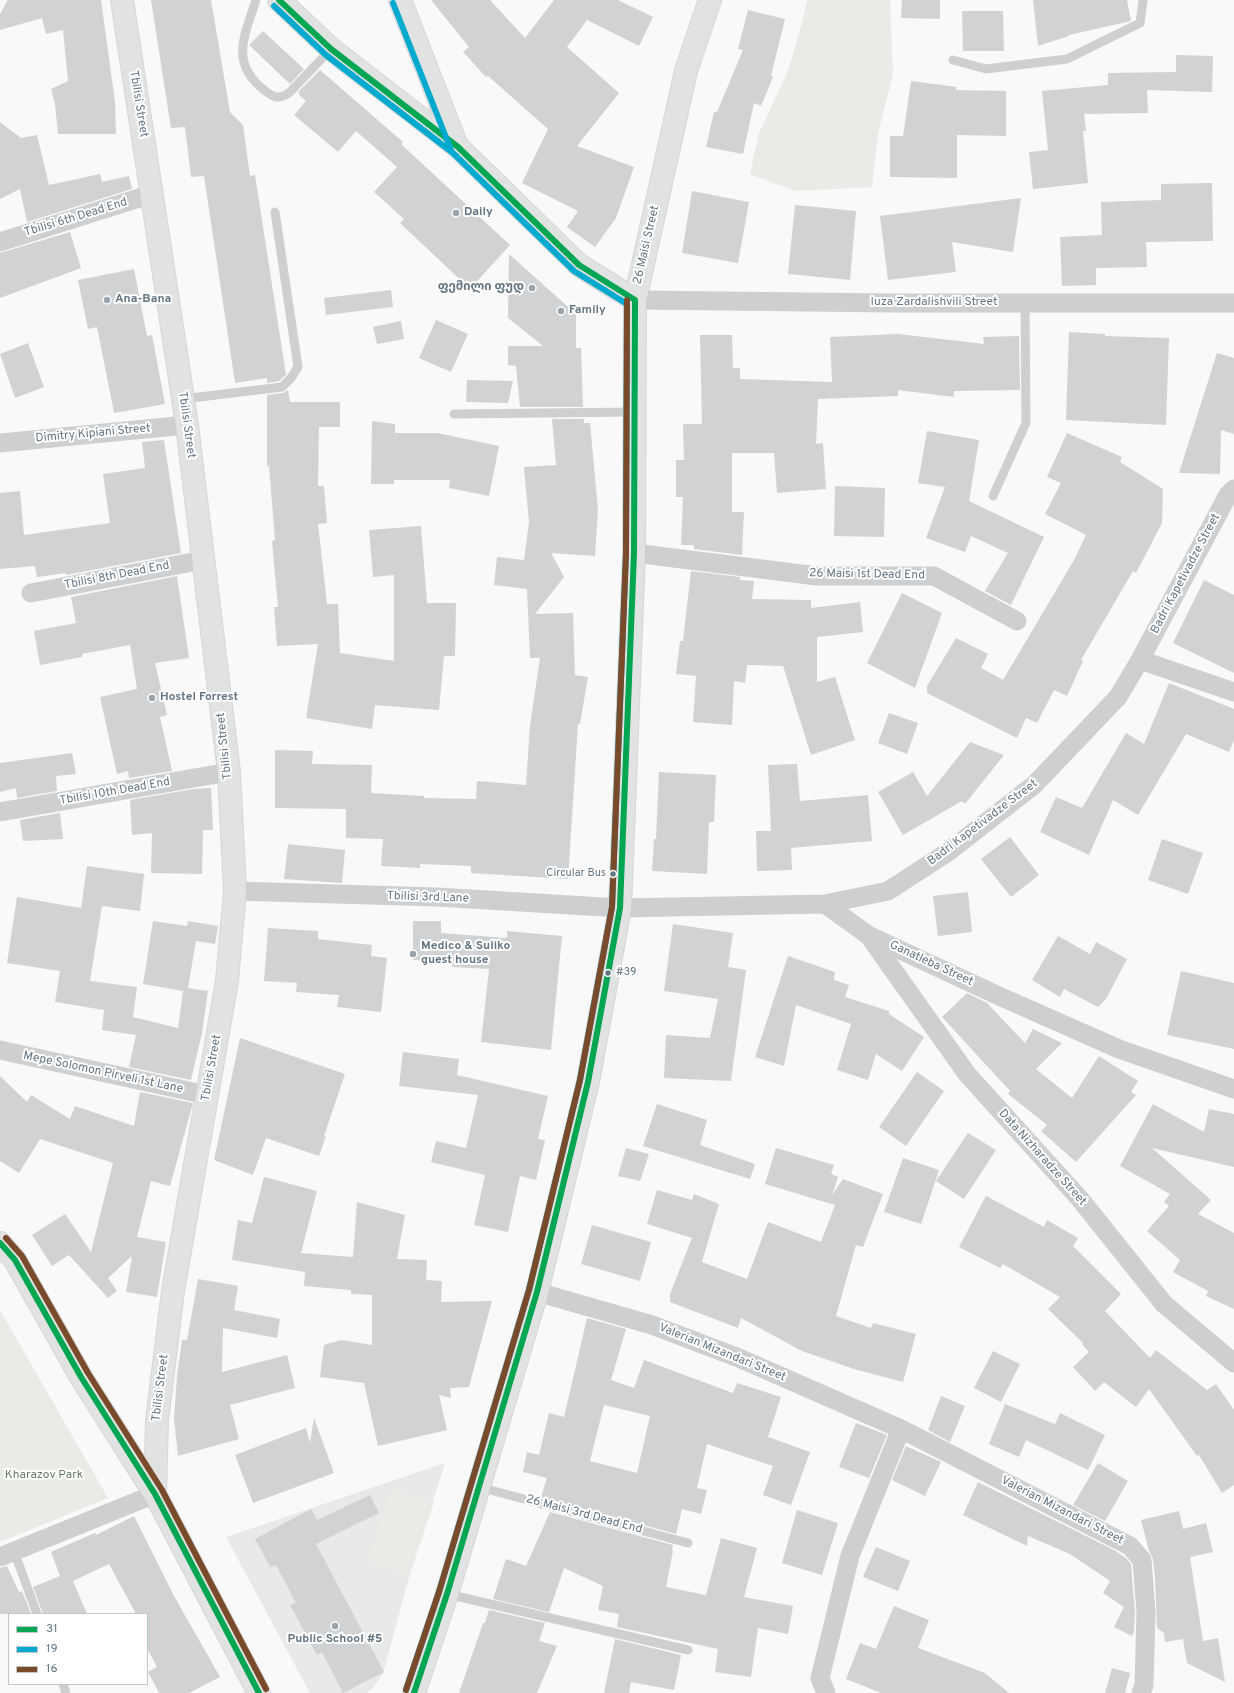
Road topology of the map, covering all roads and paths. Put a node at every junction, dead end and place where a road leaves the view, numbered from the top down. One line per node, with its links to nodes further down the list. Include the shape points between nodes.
1 (122, 0): 10 (main road, Tbilisi Street)
2 (256, 0): 7 (lane, via 242,45 243,60 255,83 273,97 282,98 289,94)
3 (279, 0): 7 (main road)
4 (400, 0): 9 (main road)
5 (710, 0): 13 (main road, 26 Maisi Street, via 686,71)
6 (1142, 0): 8 (lane, via 1140,23 1068,59 986,69)
7 (331, 49): 9 (main road)
8 (954, 60)
9 (458, 147): 13 (main road, via 579,265)
10 (152, 194): 12 (street, Tbilisi 6th Dead End); 16 (main road, Tbilisi Street)
11 (275, 212): 16 (lane, via 298,367 282,387)
12 (0, 242)
13 (635, 300): 14 (street, Iuza Zardalishvili Street); 17 (main road, 26 Maisi Street)
14 (1025, 303): 15 (street, Iuza Zardalishvili Street); 22 (lane, via 1026,423)
15 (1234, 303)
16 (182, 399): 19 (main road, Tbilisi Street)
17 (634, 412): 18 (lane); 23 (main road, 26 Maisi Street)
18 (454, 414)
19 (187, 425): 20 (street, Dimitry Kipiani Street); 24 (main road, Tbilisi Street)
20 (0, 443)
21 (1234, 489): 27 (street, Badri Kapetivadze Street, via 1228,495)
22 (993, 496)
23 (634, 553): 26 (street, 26 Maisi 1st Dead End, via 817,576 934,576); 33 (main road, 26 Maisi Street)
24 (203, 560): 25 (street, Tbilisi 8th Dead End); 29 (main road, Tbilisi Street)
25 (31, 593)
26 (1017, 622)
27 (1140, 660): 28 (street); 32 (street, Badri Kapetivadze Street, via 1118,697 1034,786 948,852 888,891)
28 (1234, 692)
29 (229, 772): 30 (street, Tbilisi 10th Dead End); 31 (main road, Tbilisi Street)
30 (0, 812)
31 (235, 891): 33 (street, Tbilisi 3rd Lane, via 437,897); 37 (main road, Tbilisi Street, via 227,981)
32 (825, 904): 33 (street); 34 (street, Ganatleba Street)
33 (620, 908): 39 (main road, 26 Maisi Street, via 588,1082)
34 (868, 935): 36 (street, Ganatleba Street, via 1120,1049); 40 (street, Data Nizharadze Street, via 967,1074 1080,1200 1164,1304)
35 (0, 1050): 37 (street, Mepe Solomon Pirveli 1st Lane)
36 (1234, 1089)
37 (207, 1095): 43 (main road, Tbilisi Street, via 173,1291 157,1420)
38 (0, 1243): 43 (main road, via 15,1260 81,1377)
39 (537, 1292): 41 (street, Valerian Mizandari Street, via 652,1325 739,1358); 42 (main road, 26 Maisi Street)
40 (1234, 1363)
41 (901, 1429): 51 (street, via 850,1556 820,1678); 52 (street, Valerian Mizandari Street, via 1130,1546 1142,1560 1146,1613 1144,1685)
42 (479, 1487): 44 (lane, 26 Maisi 3rd Dead End); 46 (main road, 26 Maisi Street)
43 (155, 1494): 45 (street); 49 (main road)
44 (688, 1543)
45 (7, 1554): 47 (lane)
46 (447, 1594): 48 (lane); 50 (main road, 26 Maisi Street)
47 (36, 1613)
48 (688, 1650)
49 (259, 1693)
50 (414, 1693)
51 (826, 1693)
52 (1141, 1693)

